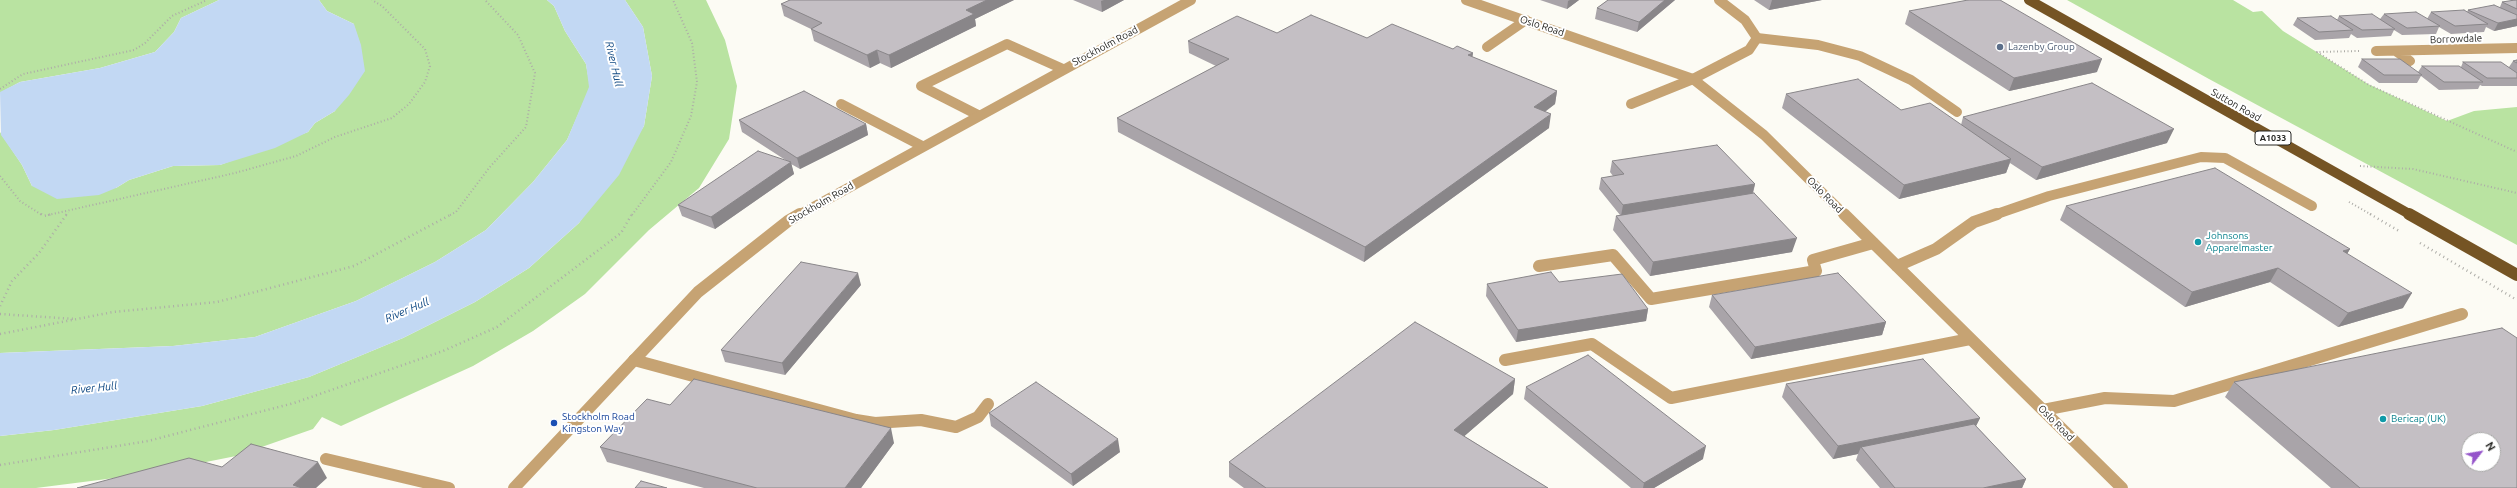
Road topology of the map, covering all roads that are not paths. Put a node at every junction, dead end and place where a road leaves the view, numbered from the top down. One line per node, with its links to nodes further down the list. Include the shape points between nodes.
1 (1191, 0): 12 (street, Stockholm Road)
2 (1466, 0): 5 (street, Oslo Road)
3 (1718, 0): 6 (street, via 1745,20)
4 (2029, 0): 23 (highway, Sutton Road / A1033)
5 (1526, 20): 7 (street); 13 (street, Oslo Road, via 1629,54)
6 (1757, 38): 13 (street, via 1748,50); 16 (street, via 1818,45 1860,56 1911,80)
7 (1487, 47)
8 (2517, 48): 10 (street, Borrowdale)
9 (2376, 51): 10 (street, Borrowdale)
10 (2396, 52): 11 (street, Borrowdale)
11 (2410, 61)
12 (1063, 69): 17 (street, Stockholm Road); 17 (street, via 1007,44 921,86)
13 (1693, 79): 15 (street); 20 (street, Oslo Road, via 1764,135)
14 (841, 104): 18 (street)
15 (1631, 104)
16 (1957, 112)
17 (978, 115): 18 (street, Stockholm Road)
18 (922, 146): 26 (street, Stockholm Road, via 788,221 698,292)
19 (2312, 206): 22 (street, via 2225,158 2201,157 2049,196 1974,222 1936,249)
20 (1873, 243): 21 (street, via 1813,260 1816,271 1651,299 1613,255); 22 (street, Oslo Road)
21 (1539, 266)
22 (1897, 266): 25 (street, Oslo Road)
23 (2517, 276)
24 (2462, 314): 29 (street, via 2174,401 2105,398)
25 (1970, 339): 27 (street, via 1671,398 1592,344); 29 (street, Oslo Road)
26 (634, 360): 28 (street, via 875,423 922,420 956,427 978,416); 32 (street, Stockholm Road)
27 (1505, 360)
28 (988, 404)
29 (2043, 410): 33 (street, Oslo Road)
30 (326, 459): 31 (street)
31 (449, 488)
32 (514, 488)
33 (2122, 488)

